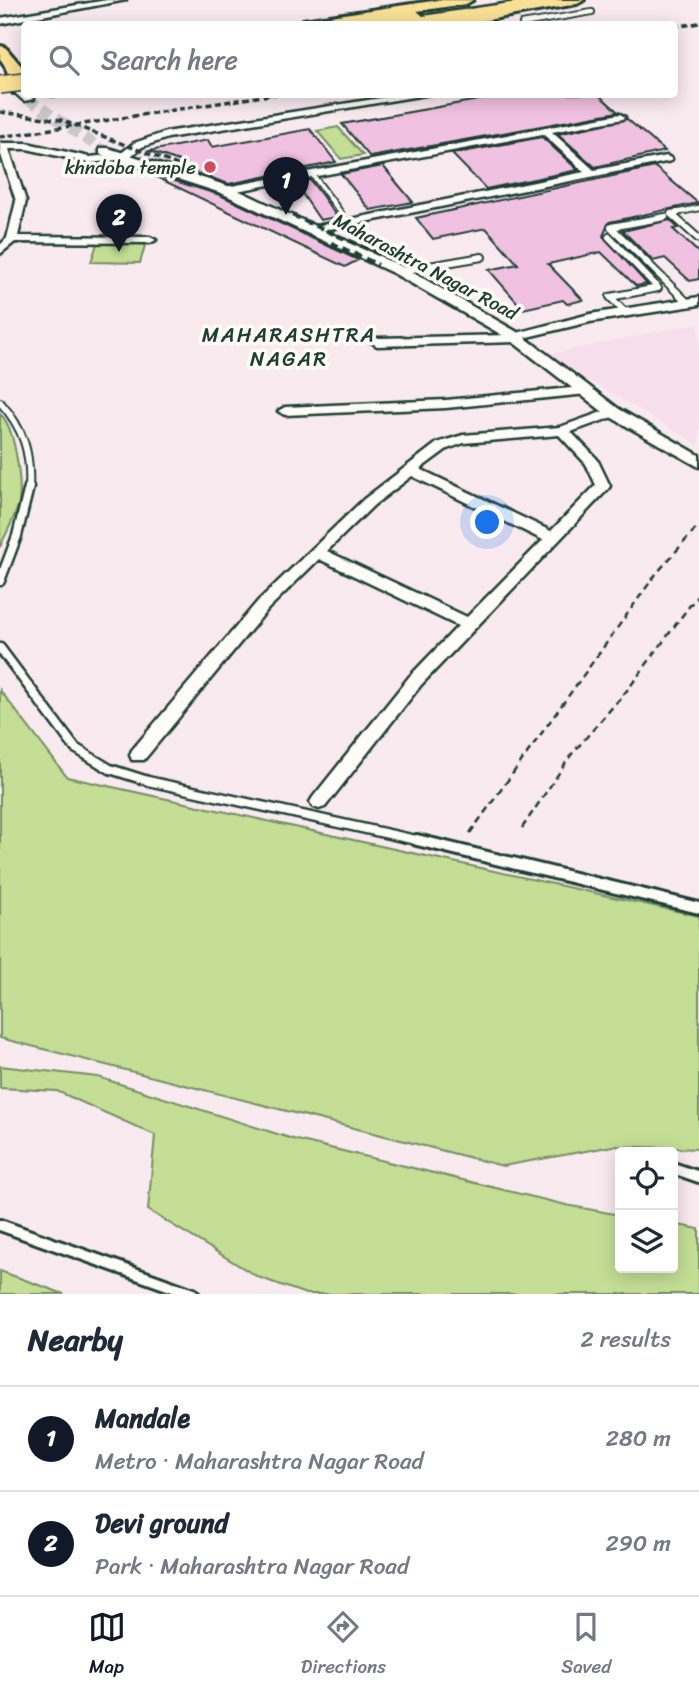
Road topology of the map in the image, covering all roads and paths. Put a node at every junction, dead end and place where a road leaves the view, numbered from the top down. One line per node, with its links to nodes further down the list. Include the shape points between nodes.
1 (122, 0): 7 (street)
2 (467, 0): 8 (highway)
3 (560, 0): 5 (highway)
4 (577, 0): 11 (highway)
5 (510, 3): 9 (highway); 10 (highway)
6 (592, 12): 12 (lane)
7 (0, 20)
8 (324, 21)
9 (374, 21)
10 (414, 21)
11 (462, 21)
12 (529, 21)
13 (0, 50): 15 (highway)
14 (0, 70): 16 (highway)
15 (21, 78)
16 (21, 80)
17 (21, 81): 18 (highway, bridge)
18 (0, 82)
19 (21, 82): 20 (highway)
20 (0, 93)
21 (401, 98): 26 (street, via 166,135 138,145)
22 (620, 117): 23 (street)
23 (545, 131): 28 (street); 29 (street)
24 (2, 146): 26 (street, via 27,146 89,160); 36 (street, via 21,193)
25 (104, 151): 26 (street, Maharashtra Nagar Road)
26 (123, 157): 30 (street, Maharashtra Nagar Road)
27 (667, 159): 29 (street)
28 (312, 174): 30 (street); 32 (lane)
29 (592, 174): 34 (street)
30 (226, 190): 34 (street, Maharashtra Nagar Road)
31 (699, 208): 37 (lane, via 671,214)
32 (341, 213)
33 (666, 217): 42 (lane, via 611,227)
34 (314, 229): 41 (street, Maharashtra Nagar Road)
35 (608, 237): 43 (lane, via 658,288 610,296)
36 (12, 239): 38 (street); 39 (street)
37 (699, 239)
38 (150, 240)
39 (0, 251)
40 (482, 257): 41 (lane)
41 (400, 271): 44 (street, Maharashtra Nagar Road)
42 (693, 302): 43 (street, Maharashtra Nagar Road)
43 (625, 312): 44 (street, Maharashtra Nagar Road)
44 (516, 337): 45 (street); 46 (street)
45 (377, 342)
46 (582, 391): 48 (street, via 446,404); 49 (street)
47 (0, 402): 56 (lane, via 16,415 25,433 30,472 26,513)
48 (285, 411)
49 (613, 412): 50 (street); 51 (street)
50 (562, 431): 52 (street, via 451,442); 54 (street, via 592,462 603,486)
51 (699, 462)
52 (410, 470): 54 (street); 55 (street)
53 (699, 525): 63 (path, via 656,575)
54 (552, 538): 58 (street)
55 (317, 552): 58 (street); 60 (street, via 263,605)
56 (0, 581)
57 (699, 593): 62 (path, via 629,688 570,755)
58 (469, 625): 61 (street, via 415,681)
59 (1, 652): 64 (lane, via 75,748 110,769)
60 (138, 755)
61 (319, 802)
62 (522, 828)
63 (470, 833)
64 (699, 908)
65 (678, 1170): 66 (lane)
66 (699, 1177)
67 (0, 1225): 68 (lane)
68 (193, 1294)

